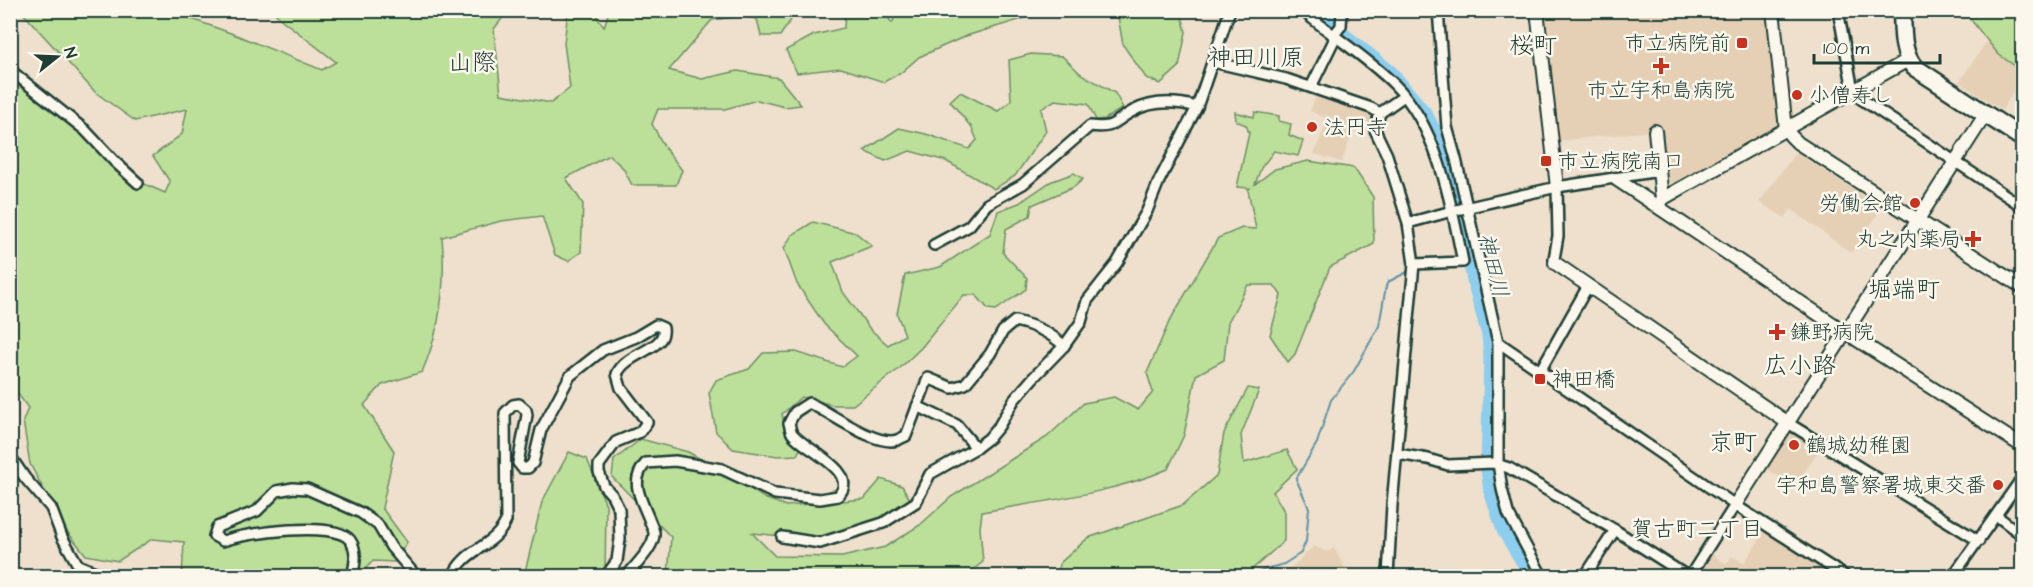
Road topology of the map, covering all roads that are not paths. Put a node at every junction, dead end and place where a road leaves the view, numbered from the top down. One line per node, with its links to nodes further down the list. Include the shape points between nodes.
1 (1230, 10): 11 (street)
2 (1302, 10): 9 (street)
3 (1341, 10): 9 (street, via 1341,26)
4 (1438, 10): 29 (street, via 1447,127)
5 (1538, 10): 26 (street)
6 (1773, 10): 19 (street)
7 (1838, 10): 14 (street)
8 (1902, 10): 10 (highway)
9 (1334, 36): 13 (street); 15 (street)
10 (1908, 60): 14 (street); 18 (highway)
11 (1213, 62): 13 (street); 16 (street)
12 (10, 70): 25 (street, via 85,130)
13 (1311, 87): 17 (street)
14 (1855, 91): 19 (street); 22 (street, via 1861,99)
15 (1404, 96): 17 (street); 29 (street, via 1430,142)
16 (1197, 107): 32 (street, via 1161,102 1134,110 1107,128 1090,126 1023,184 987,204 969,226); 39 (street, via 1147,211 1117,264 1088,301 1081,322)
17 (1380, 114): 31 (street, via 1375,130 1387,155)
18 (1985, 115): 21 (highway); 22 (street)
19 (1786, 129): 27 (street); 30 (street, via 1798,143)
20 (1655, 131): 23 (street)
21 (2022, 138)
22 (1956, 162): 28 (street); 30 (street)
23 (1659, 171): 24 (street); 27 (street)
24 (1616, 179): 26 (street); 27 (street)
25 (138, 183)
26 (1557, 187): 29 (street); 33 (street)
27 (1659, 203): 37 (street)
28 (2022, 206)
29 (1459, 209): 31 (street); 34 (street, via 1463,262); 38 (street)
30 (1917, 220): 36 (street); 37 (street)
31 (1408, 224): 34 (street)
32 (934, 245)
33 (1555, 263): 35 (street)
34 (1414, 264): 45 (street)
35 (1588, 286): 40 (street); 42 (street)
36 (2022, 287)
37 (1845, 332): 42 (street); 43 (street)
38 (1498, 342): 40 (street); 47 (street)
39 (1064, 346): 41 (street, via 1054,336 1015,321 1003,331 965,384 952,388 928,378); 44 (street, via 1014,400 989,438)
40 (1540, 371): 49 (street)
41 (917, 406): 44 (street, via 957,425); 60 (street, via 906,436 896,441 879,439 809,403 795,412 789,423 792,433 836,468 843,479 838,496 820,499 775,494 722,469 675,461 646,463 636,480 654,533 651,547)
42 (1788, 423): 49 (street); 54 (street)
43 (2022, 446)
44 (975, 448): 53 (street, via 930,474 916,502 883,524 820,543)
45 (1398, 454): 47 (street, via 1448,465); 61 (street)
46 (10, 456): 55 (street, via 51,508 78,565)
47 (1492, 463): 51 (street, via 1509,468); 62 (street, via 1508,513)
48 (2022, 478): 50 (street)
49 (1735, 505): 64 (street); 65 (street)
50 (1997, 516): 52 (street); 54 (street)
51 (1615, 530): 63 (street); 64 (street)
52 (2022, 535)
53 (782, 537)
54 (1979, 541): 66 (street)
55 (105, 576)
56 (352, 576): 57 (street, via 355,550 350,540 340,534 310,529 276,531 223,542 214,536 217,527 257,511 277,492 307,489 362,513 378,525 403,564)
57 (416, 576)
58 (453, 576): 59 (street, via 464,558 492,540 507,521 505,413 519,404 526,410 518,463 528,468 533,463 541,430 570,376 603,350 656,325 663,328 661,339 627,360 617,374 621,388 647,422 640,432 616,442 599,465 603,486 619,509 617,561)
59 (606, 576)
60 (627, 576)
61 (1388, 576)
62 (1542, 576)
63 (1585, 576)
64 (1688, 576)
65 (1845, 576)
66 (1953, 576)

